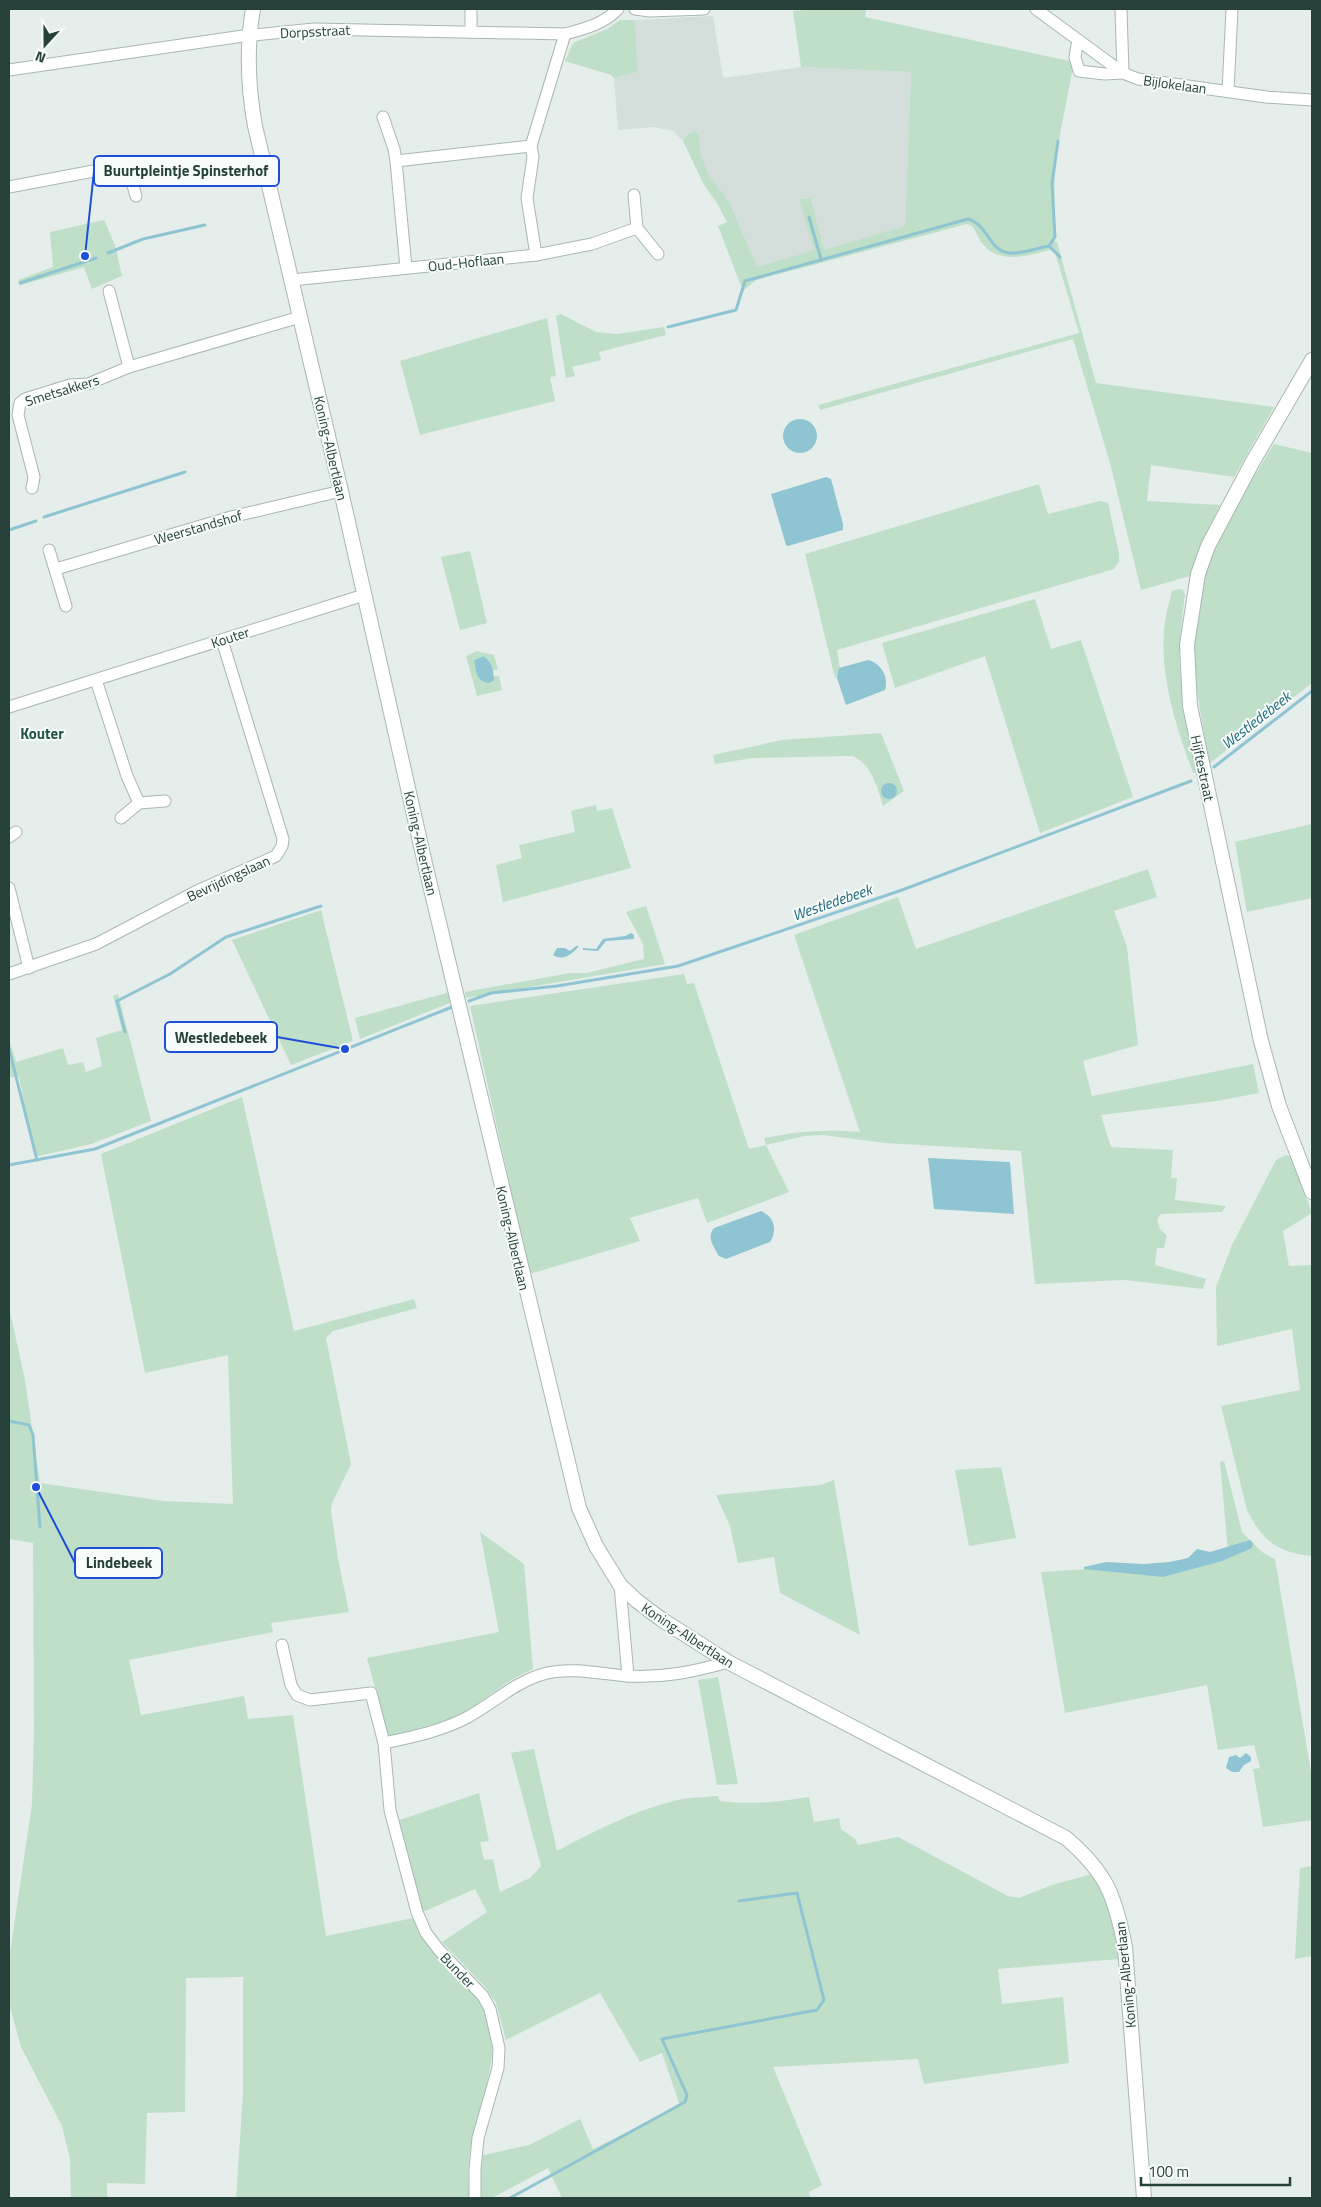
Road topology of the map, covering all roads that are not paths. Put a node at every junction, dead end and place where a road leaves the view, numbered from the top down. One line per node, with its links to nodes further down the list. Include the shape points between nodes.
1 (253, 9): 11 (street, Koning-Albertlaan)
2 (471, 9): 9 (street)
3 (618, 9): 10 (street, Dorpsstraat, via 598,23)
4 (634, 9): 5 (street)
5 (704, 9)
6 (1036, 9): 12 (street, Bijlokelaan)
7 (1121, 9): 14 (street)
8 (1232, 9): 15 (street, Bijlokelaan)
9 (471, 32): 10 (street, Dorpsstraat); 11 (street, Dorpsstraat, via 314,29)
10 (565, 34): 18 (street)
11 (248, 35): 13 (street, Dorpsstraat); 27 (street, Koning-Albertlaan, via 249,91)
12 (1078, 40): 14 (street, Bijlokelaan); 14 (street, Bijlokelaan, via 1075,57 1079,71)
13 (9, 70)
14 (1123, 73): 15 (street, Bijlokelaan, via 1138,79)
15 (1228, 91): 16 (street, Bijlokelaan)
16 (1312, 100)
17 (383, 117): 19 (street)
18 (531, 146): 19 (street); 24 (street, via 528,198)
19 (396, 161): 26 (street)
20 (9, 187): 22 (street, via 120,166 129,172)
21 (634, 195): 23 (street)
22 (136, 196)
23 (637, 228): 24 (street, Oud-Hoflaan, via 592,244); 25 (street)
24 (536, 254): 26 (street, Oud-Hoflaan)
25 (658, 254)
26 (406, 268): 27 (street, Oud-Hoflaan)
27 (292, 280): 29 (street, Koning-Albertlaan)
28 (109, 291): 31 (street)
29 (300, 317): 31 (street, Smetsakkers); 33 (street, Koning-Albertlaan)
30 (1312, 360): 47 (street, Hijftestraat, via 1208,546 1198,574 1187,645 1190,706 1261,1041 1279,1106)
31 (129, 367): 32 (street, Smetsakkers, via 88,384 70,385 20,403 18,415 34,477)
32 (32, 488)
33 (341, 491): 35 (street, Weerstandshof, via 231,517); 36 (street, Koning-Albertlaan)
34 (49, 550): 35 (street)
35 (56, 569): 37 (street)
36 (364, 595): 38 (street, Kouter); 48 (street, Koning-Albertlaan, via 580,1508 596,1546)
37 (66, 606)
38 (222, 640): 39 (street, Kouter); 45 (street, Bevrijdingslaan, via 283,840 279,852 96,944)
39 (96, 680): 40 (street, Kouter); 42 (street)
40 (9, 707)
41 (166, 801): 42 (street)
42 (139, 803): 43 (street)
43 (121, 818)
44 (9, 888): 45 (street)
45 (29, 968): 46 (street, Bevrijdingslaan)
46 (9, 974)
47 (1312, 1192)
48 (620, 1585): 50 (street, Koning-Albertlaan, via 661,1620); 51 (street)
49 (282, 1645): 52 (street, Bunder, via 291,1685 297,1695 310,1700 371,1693)
50 (728, 1662): 51 (street, via 678,1676); 54 (street, Koning-Albertlaan, via 1066,1838 1089,1858 1109,1889 1118,1912 1125,1947)
51 (628, 1676): 52 (street, via 550,1672 513,1686 468,1717 445,1728)
52 (384, 1743): 53 (street, Bunder, via 390,1810 417,1912 426,1933 439,1950 483,1996 490,2009 499,2048 498,2068 478,2138)
53 (475, 2198)
54 (1144, 2198)

